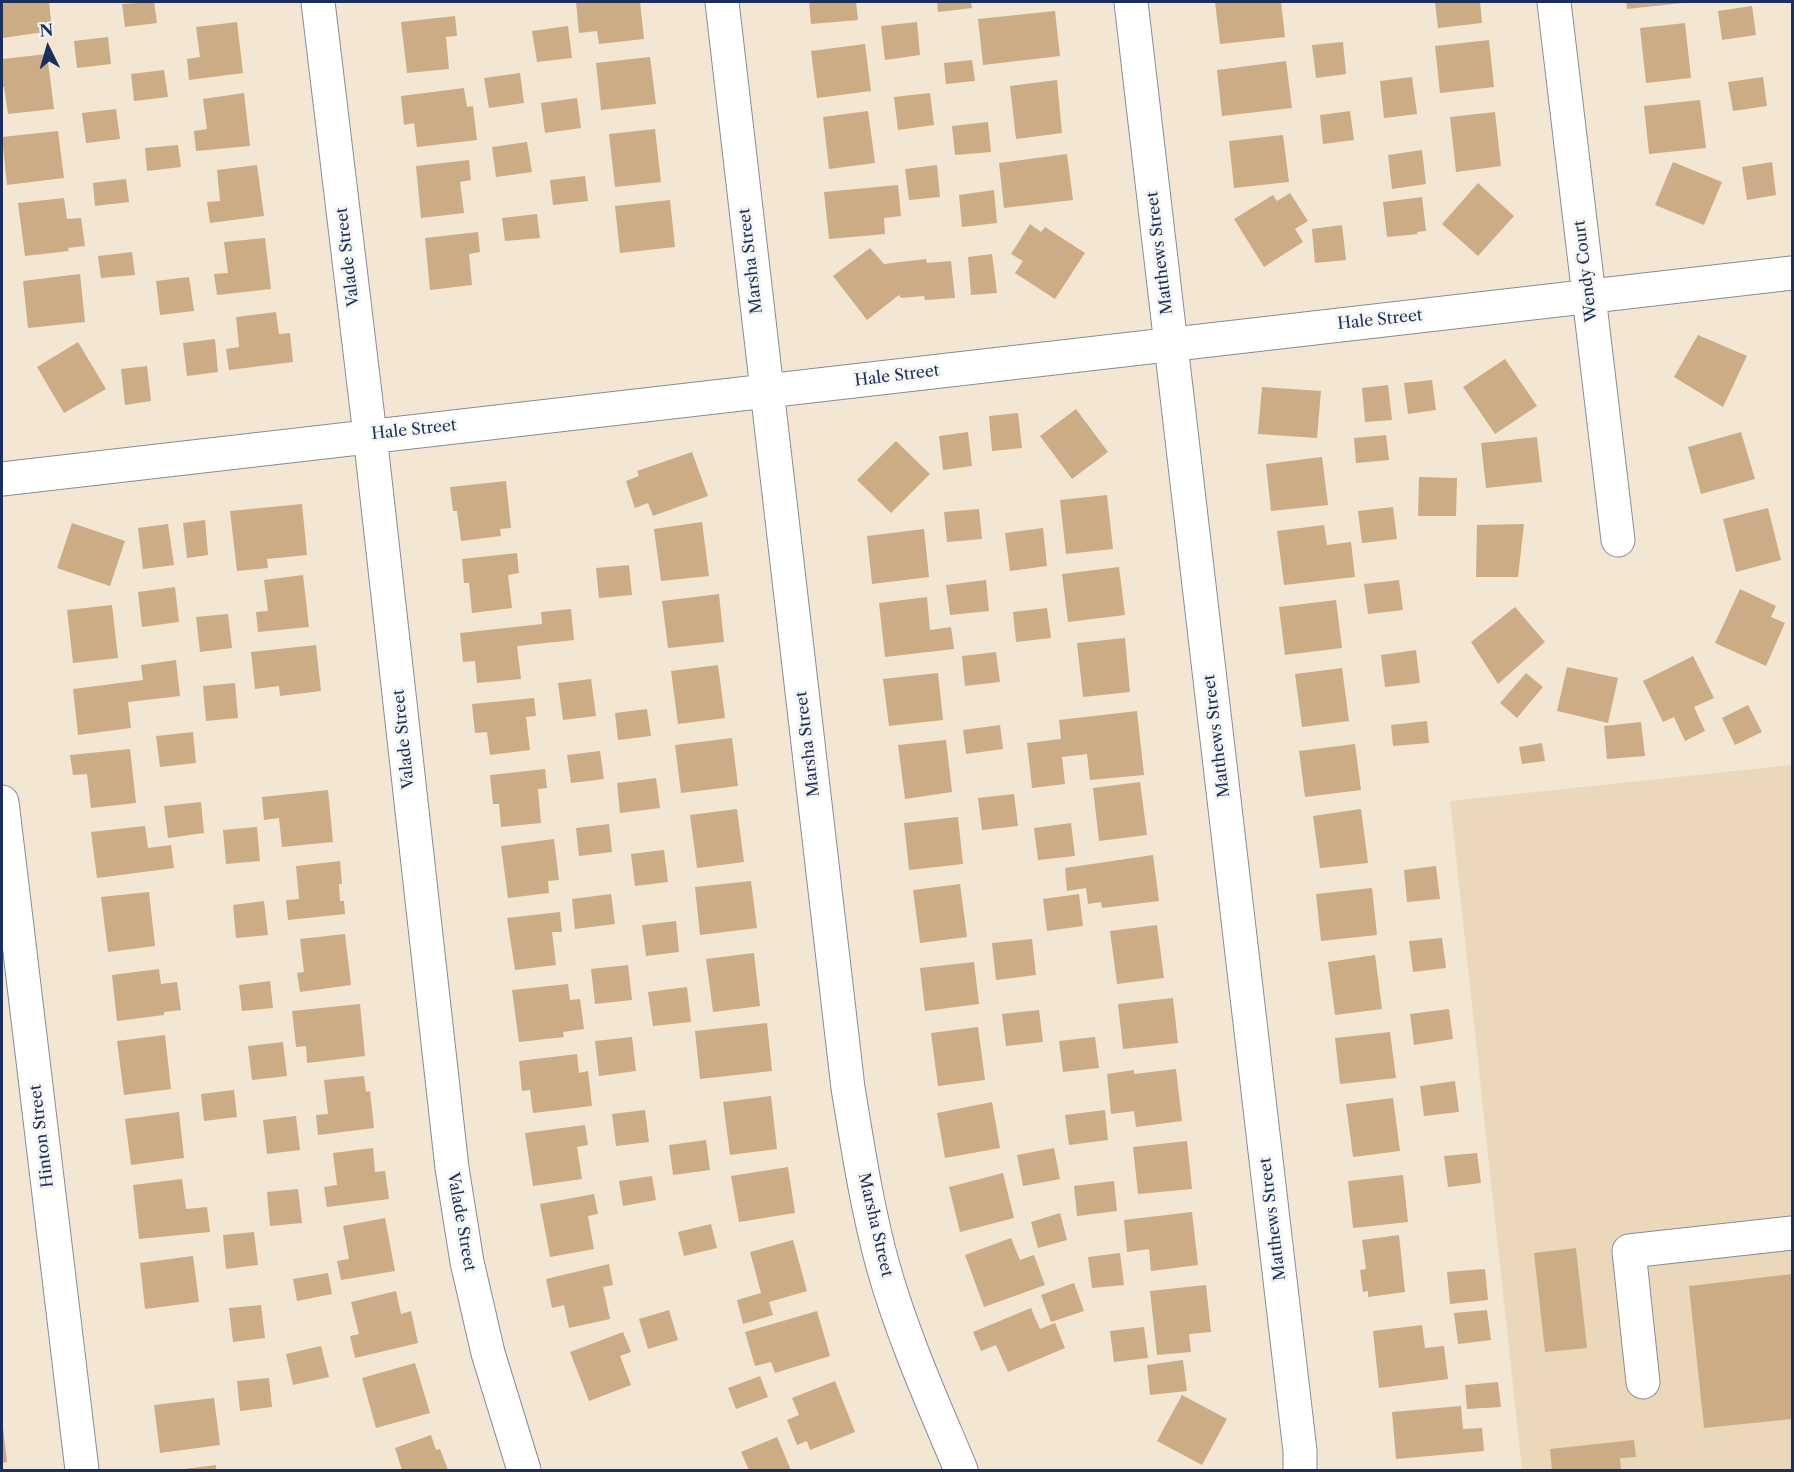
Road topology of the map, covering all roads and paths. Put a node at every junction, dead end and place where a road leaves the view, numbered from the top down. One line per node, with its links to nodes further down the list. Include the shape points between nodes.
1 (318, 2): 9 (street, Valade Street)
2 (722, 2): 8 (street, Marsha Street)
3 (1131, 2): 7 (street, Matthews Street)
4 (1554, 2): 6 (street, Wendy Court)
5 (1792, 273): 6 (street, Hale Street)
6 (1589, 296): 7 (street, Hale Street); 11 (street, Wendy Court)
7 (1172, 343): 8 (street, Hale Street); 18 (street, Matthews Street)
8 (766, 391): 9 (street, Hale Street); 17 (street, Marsha Street, via 848,1088 864,1188 909,1345)
9 (370, 435): 10 (street, Hale Street); 16 (street, Valade Street, via 452,1168 467,1262 488,1353)
10 (2, 478)
11 (1618, 540)
12 (2, 802): 15 (street, Hinton Street)
13 (1792, 1233): 14 (street, via 1629,1251)
14 (1643, 1383)
15 (82, 1470)
16 (524, 1470)
17 (961, 1470)
18 (1300, 1470)

